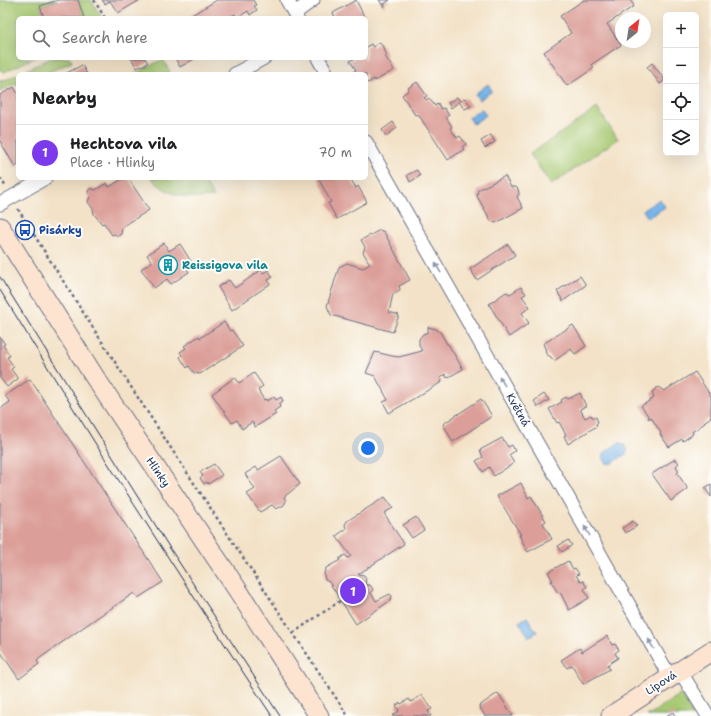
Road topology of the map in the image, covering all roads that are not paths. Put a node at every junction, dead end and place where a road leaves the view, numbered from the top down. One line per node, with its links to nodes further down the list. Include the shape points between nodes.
1 (287, 0): 3 (street)
2 (313, 0): 3 (street)
3 (296, 15)
4 (260, 60): 6 (street)
5 (319, 60): 7 (street)
6 (239, 72)
7 (326, 72)
8 (368, 145): 13 (street, Květná, one-way to 8)
9 (42, 180): 10 (street)
10 (0, 204)
11 (0, 226): 14 (street, Hlinky, via 94,376 237,589)
12 (711, 651): 13 (street, Lipová)
13 (675, 674): 15 (street, Lipová); 16 (street, Květná)
14 (318, 716)
15 (611, 716)
16 (708, 716)

